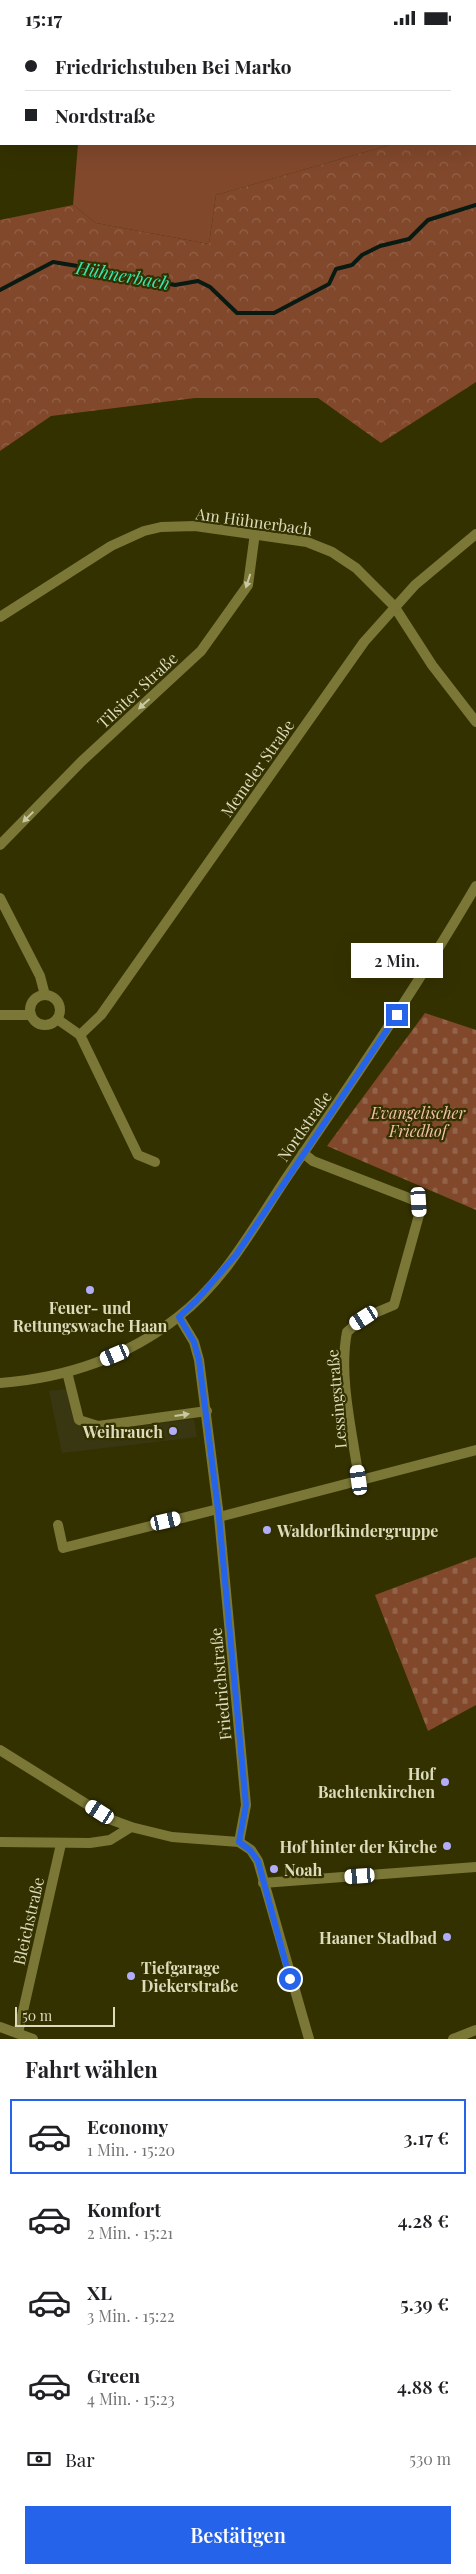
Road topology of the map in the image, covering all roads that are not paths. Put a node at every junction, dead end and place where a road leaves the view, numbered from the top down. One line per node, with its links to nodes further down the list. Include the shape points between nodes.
1 (255, 533): 3 (street, Am Hühnerbach, via 307,542 332,552 356,568); 4 (street, Am Hühnerbach, via 195,526 144,531 111,546); 6 (street, Tilsiter Straße, one-way to 6, via 248,585 201,651 81,762)
2 (476, 534): 3 (street, Memeler Straße)
3 (394, 606): 5 (street, Am Hühnerbach, via 432,665); 13 (street, Memeler Straße, via 364,642 101,1015)
4 (0, 617)
5 (476, 721)
6 (0, 845)
7 (476, 886): 14 (street, Nordstraße, via 376,1048)
8 (0, 897): 9 (street, via 40,976)
9 (45, 995): 11 (street, via 34,1000 30,1007); 12 (street, via 58,1001)
10 (0, 1015): 11 (street)
11 (31, 1015): 12 (street, via 43,1024)
12 (57, 1019): 13 (street)
13 (80, 1035): 15 (street, via 138,1155)
14 (303, 1153): 16 (street, Nordstraße, via 231,1262); 21 (street, Lessingstraße, via 313,1161 419,1202 420,1215 394,1305 364,1318 347,1332 344,1355)
15 (155, 1162)
16 (179, 1317): 17 (street, Nordstraße, via 125,1350); 19 (street, Friedrichstraße, via 194,1342)
17 (67, 1372): 18 (street, Nordstraße); 19 (street, one-way to 19, via 79,1420 88,1425)
18 (0, 1383)
19 (206, 1411): 22 (street, Friedrichstraße)
20 (476, 1450): 21 (street)
21 (359, 1480): 22 (street)
22 (218, 1513): 23 (street, via 63,1548); 27 (street, Friedrichstraße, via 246,1805)
23 (58, 1525)
24 (0, 1750): 25 (street, via 112,1820)
25 (131, 1827): 27 (street, via 172,1837); 28 (street, via 110,1840)
26 (0, 1842): 28 (street)
27 (239, 1842): 30 (street, via 258,1861)
28 (61, 1844): 33 (street, Bleichstraße)
29 (476, 1867): 30 (street)
30 (263, 1883): 35 (street)
31 (0, 2027): 33 (street)
32 (476, 2030): 36 (street)
33 (18, 2033): 34 (street)
34 (32, 2039)
35 (309, 2039)
36 (453, 2039)

